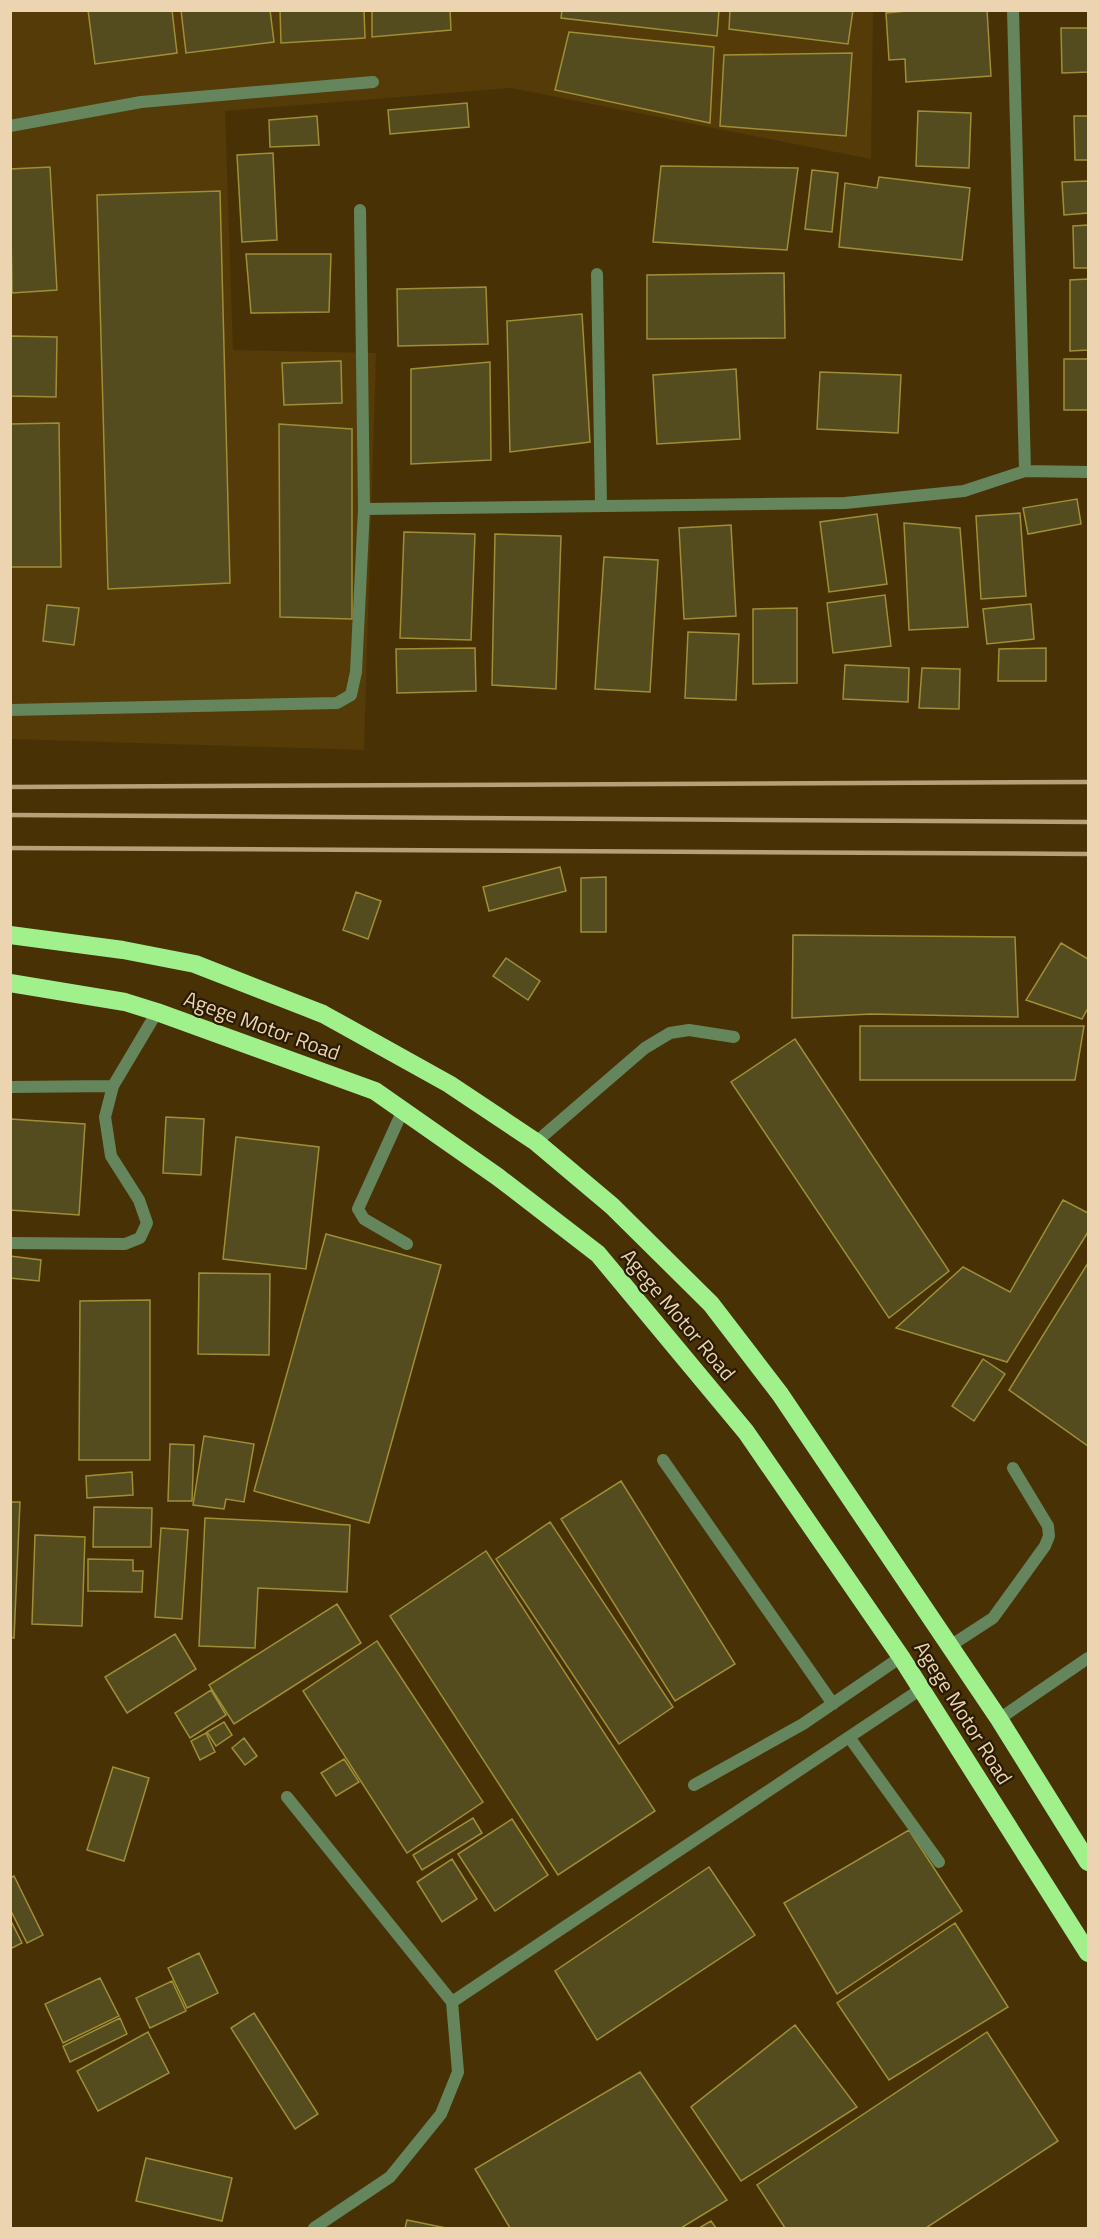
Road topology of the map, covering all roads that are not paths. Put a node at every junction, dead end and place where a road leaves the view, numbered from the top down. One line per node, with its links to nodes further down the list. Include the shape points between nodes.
1 (1013, 10): 6 (street)
2 (373, 82): 3 (street, via 141,102)
3 (10, 126)
4 (360, 210): 9 (street)
5 (597, 274): 8 (street)
6 (1025, 471): 7 (street); 8 (street, via 964,491 845,503)
7 (1089, 472)
8 (601, 505): 9 (street)
9 (364, 508): 10 (street, via 356,672 351,695 337,703)
10 (10, 710)
11 (10, 935): 18 (highway, Agege Motor Road, via 195,964 322,1014 449,1084)
12 (10, 983): 13 (highway, Agege Motor Road)
13 (157, 1011): 15 (street); 17 (highway, Agege Motor Road, via 375,1091)
14 (734, 1037): 18 (street, via 689,1030 670,1033 645,1048)
15 (113, 1086): 16 (street); 19 (street, via 105,1118 111,1156 139,1200 147,1223 140,1238 125,1244)
16 (10, 1087)
17 (404, 1110): 20 (street, via 358,1209 364,1219); 24 (highway, Agege Motor Road, via 598,1254 746,1432)
18 (536, 1142): 23 (highway, Agege Motor Road, via 612,1206 711,1304 787,1404)
19 (10, 1243)
20 (407, 1244)
21 (663, 1460): 27 (street)
22 (1013, 1468): 23 (street, via 1048,1526 1049,1536 993,1618)
23 (950, 1646): 28 (highway, Agege Motor Road)
24 (901, 1657): 26 (highway, Agege Motor Road); 27 (street)
25 (1089, 1658): 28 (street)
26 (921, 1689): 29 (street); 34 (highway, Agege Motor Road)
27 (833, 1704): 30 (street)
28 (999, 1719): 33 (highway, Agege Motor Road)
29 (849, 1737): 32 (street); 35 (street)
30 (694, 1785)
31 (287, 1797): 35 (street)
32 (939, 1862)
33 (1089, 1862)
34 (1089, 1953)
35 (452, 2002): 36 (street, via 458,2072 441,2114 390,2177)
36 (314, 2229)

